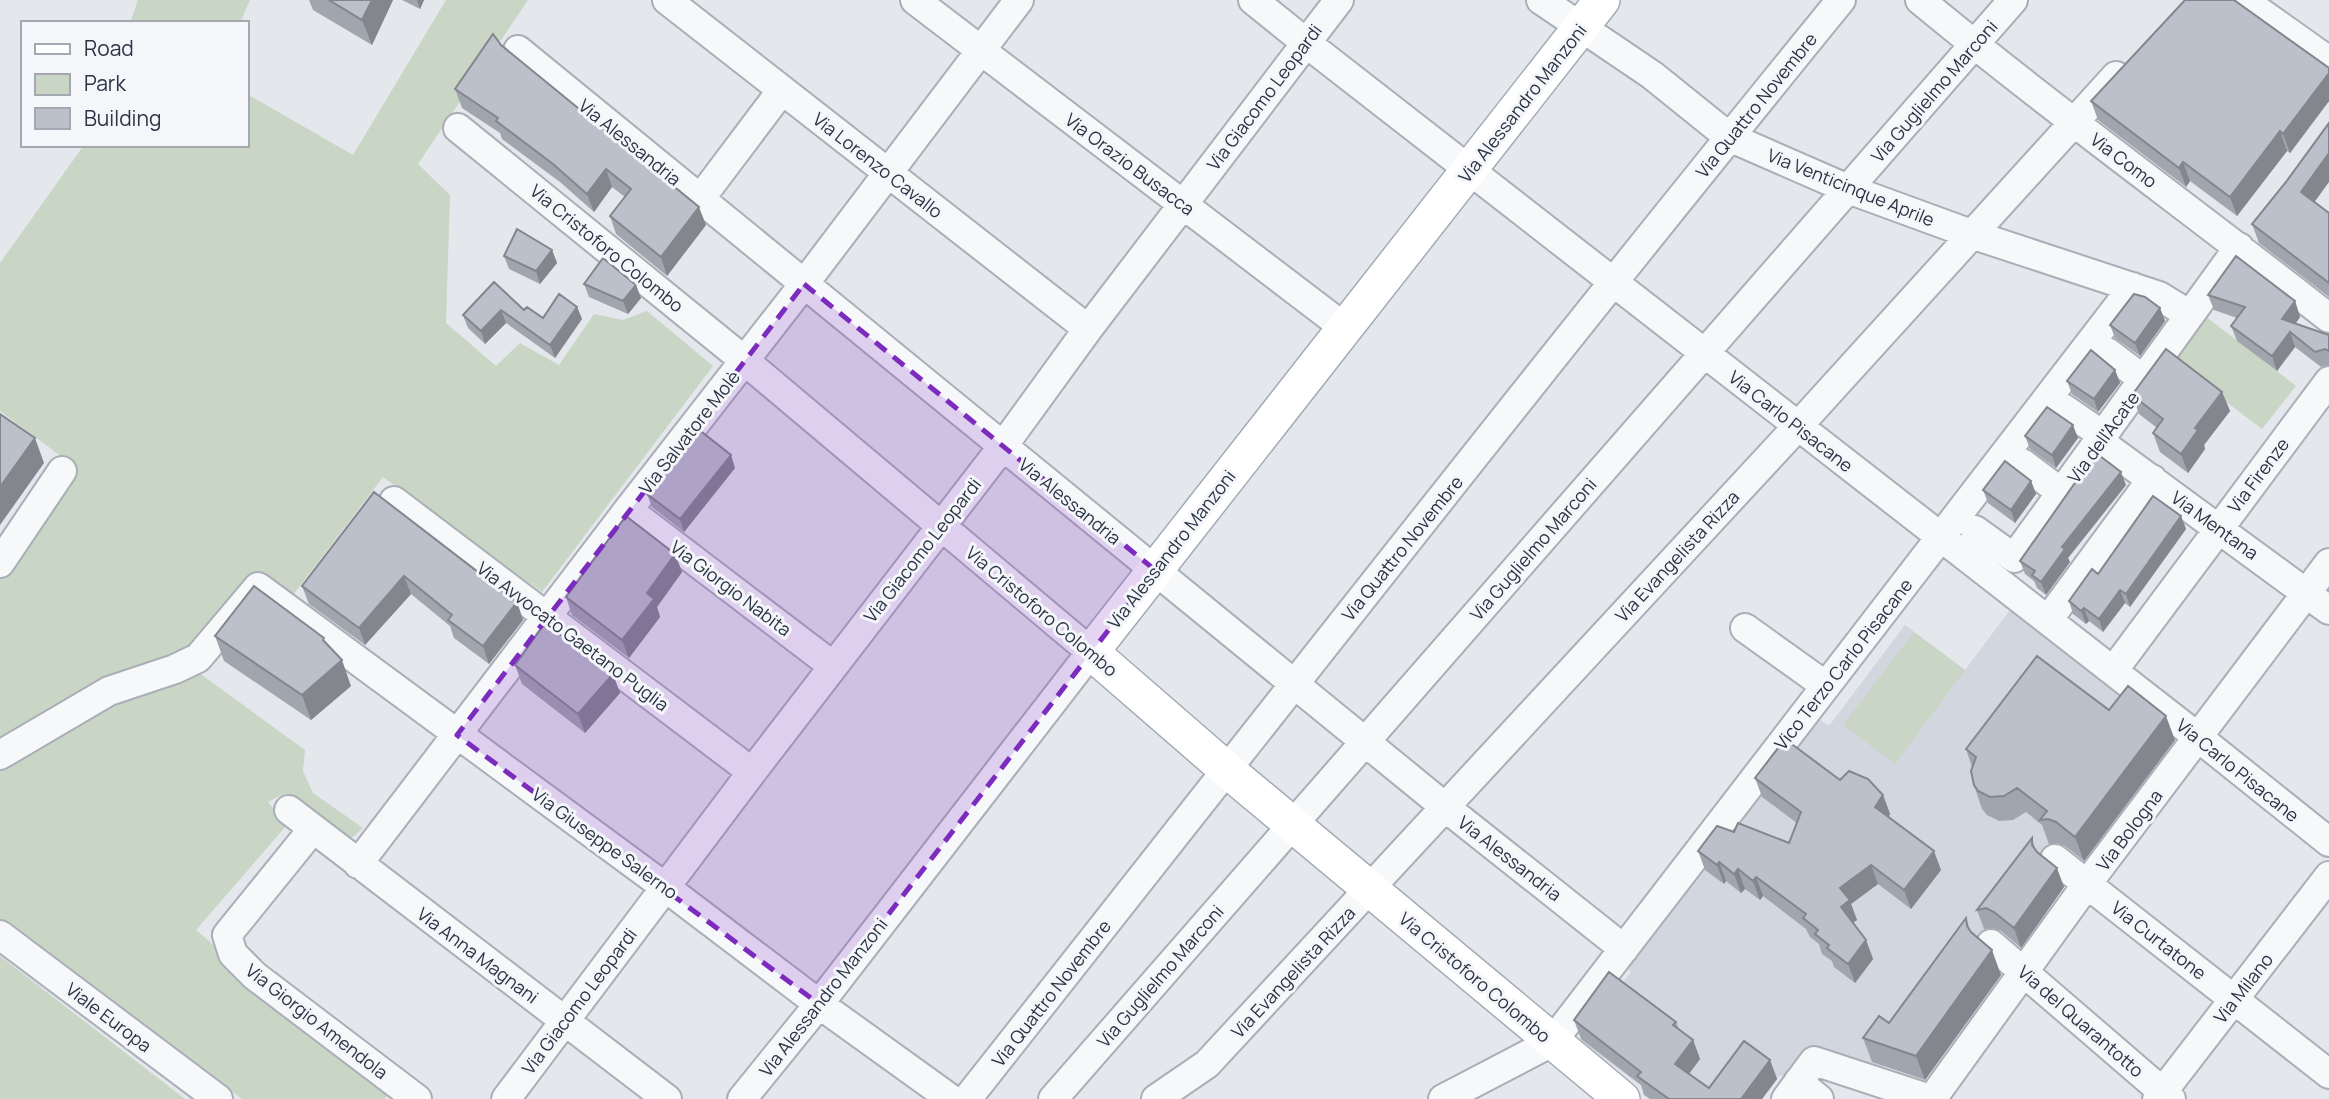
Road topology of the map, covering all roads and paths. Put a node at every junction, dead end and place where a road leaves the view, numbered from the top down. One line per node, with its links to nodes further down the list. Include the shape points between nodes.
1 (667, 0): 19 (street, Via Lorenzo Cavallo)
2 (915, 0): 16 (street, Via Orazio Busacca)
3 (1019, 0): 16 (street, Via Salvatore Molè)
4 (1253, 0): 13 (street, Via Carlo Pisacane)
5 (1339, 0): 13 (street, Via Giacomo Leopardi)
6 (1541, 0): 12 (street, Via Venticinque Aprile)
7 (1602, 0): 12 (main road, Via Alessandro Manzoni)
8 (1841, 0): 22 (street, Via Quattro Novembre)
9 (1920, 0): 14 (street, Via Como)
10 (2013, 0): 14 (street, Via Guglielmo Marconi)
11 (2243, 0): 18 (street)
12 (1581, 28): 22 (street, Via Venticinque Aprile, via 1652,75); 23 (main road, Via Alessandro Manzoni)
13 (1305, 42): 23 (street, Via Carlo Pisacane); 27 (street, Via Giacomo Leopardi)
14 (1974, 44): 20 (street, Via Como); 25 (street, Via Guglielmo Marconi)
15 (518, 50): 26 (street, Via Alessandria)
16 (982, 51): 24 (street, Via Salvatore Molè); 27 (street, Via Orazio Busacca)
17 (2130, 61): 20 (street, Via Evangelista Rizza)
18 (2329, 61)
19 (782, 90): 24 (street, Via Lorenzo Cavallo); 26 (street)
20 (2073, 122): 28 (street, Via Evangelista Rizza); 29 (street, Via Como)
21 (458, 128): 39 (street, Via Cristoforo Colombo)
22 (1729, 137): 25 (street, Via Venticinque Aprile); 30 (street, Via Quattro Novembre)
23 (1469, 170): 30 (street, Via Carlo Pisacane); 35 (main road, Via Alessandro Manzoni)
24 (888, 172): 31 (street, Via Salvatore Molè); 36 (street, Via Lorenzo Cavallo)
25 (1848, 189): 28 (street, Via Venticinque Aprile); 38 (street, Via Guglielmo Marconi)
26 (700, 200): 31 (street, Via Alessandria)
27 (1182, 204): 35 (street, Via Orazio Busacca); 36 (street, Via Giacomo Leopardi)
28 (1971, 234): 32 (street, Via Venticinque Aprile); 43 (street, Via Evangelista Rizza)
29 (2239, 247): 33 (street, Via dell'Acate); 34 (street, Via Como)
30 (1614, 283): 38 (street, Via Carlo Pisacane); 67 (street, Via Quattro Novembre)
31 (804, 284): 39 (street, Via Salvatore Molè); 45 (street, Via Alessandria)
32 (2133, 287): 33 (street, Via Venticinque Aprile, via 2160,296); 55 (street, Vico Terzo Carlo Pisacane)
33 (2190, 316): 40 (street, Via dell'Acate)
34 (2329, 318)
35 (1345, 328): 58 (main road, Via Alessandro Manzoni)
36 (1087, 329): 45 (street, Via Giacomo Leopardi)
37 (2108, 352): 40 (street)
38 (1704, 353): 43 (street, Via Carlo Pisacane); 71 (street, Via Guglielmo Marconi)
39 (745, 361): 51 (street, Via Salvatore Molè); 52 (street, Via Cristoforo Colombo)
40 (2144, 380): 44 (street, Via dell'Acate)
41 (2329, 381): 53 (street, Via Firenze)
42 (2063, 408): 44 (street, Via Mentana)
43 (1798, 426): 55 (street, Via Carlo Pisacane); 75 (street, Via Evangelista Rizza)
44 (2102, 439): 48 (street, Via Mentana); 49 (street, Via dell'Acate)
45 (1003, 446): 52 (street, Via Giacomo Leopardi); 58 (street, Via Alessandria)
46 (2022, 463): 49 (street)
47 (62, 471): 56 (street)
48 (2152, 479): 53 (street, Via Mentana); 62 (street)
49 (2062, 494): 54 (street, Via dell'Acate, via 2014,558)
50 (394, 501): 61 (street, Via Avvocato Gaetano Puglia)
51 (628, 510): 61 (street, Via Salvatore Molè); 65 (street, Via Giorgio Nabita)
52 (941, 525): 64 (street, Via Cristoforo Colombo); 65 (street, Via Giacomo Leopardi)
53 (2219, 528): 59 (street, Via Mentana); 66 (street, Via Firenze)
54 (1975, 530)
55 (1941, 537): 62 (street, Via Carlo Pisacane); 68 (street, Vico Terzo Carlo Pisacane)
56 (0, 563)
57 (2329, 563): 59 (street, Via Bologna)
58 (1155, 570): 64 (main road, Via Alessandro Manzoni); 67 (street, Via Alessandria)
59 (2307, 593): 60 (street, Via Mentana); 70 (street, Via Bologna)
60 (2329, 610)
61 (547, 617): 69 (street, Via Salvatore Molè); 74 (street, Via Avvocato Gaetano Puglia)
62 (2048, 620): 66 (street, Via Carlo Pisacane)
63 (1745, 628): 68 (street)
64 (1091, 652): 73 (main road, Via Cristoforo Colombo); 91 (street, Via Alessandro Manzoni)
65 (833, 666): 74 (street, Via Giacomo Leopardi)
66 (2113, 671): 70 (street, Via Carlo Pisacane)
67 (1294, 684): 71 (street, Via Alessandria); 73 (street, Via Quattro Novembre)
68 (1826, 686): 88 (street, Vico Terzo Carlo Pisacane)
69 (457, 735): 72 (street, Via Giuseppe Salerno, via 258,587 198,658 109,691); 81 (street, Via Salvatore Molè); 84 (street, Via Giuseppe Salerno)
70 (2199, 737): 79 (street, Via Carlo Pisacane); 83 (street, Via Bologna)
71 (1364, 741): 75 (street, Via Alessandria); 77 (street, Via Guglielmo Marconi)
72 (0, 755)
73 (1227, 770): 77 (main road, Via Cristoforo Colombo); 104 (street, Via Quattro Novembre)
74 (752, 772): 84 (street, Via Giacomo Leopardi)
75 (1445, 807): 85 (street, Via Evangelista Rizza); 88 (street, Via Alessandria)
76 (289, 810): 78 (street, Via Anna Magnani)
77 (1293, 824): 85 (main road, Via Cristoforo Colombo); 105 (street, Via Guglielmo Marconi)
78 (312, 830): 81 (street, Via Anna Magnani); 99 (street, Via Giorgio Amendola, via 227,935 233,954 255,976)
79 (2329, 842)
80 (2055, 859): 83 (street, Via Curtatone)
81 (358, 864): 92 (street, Via Anna Magnani)
82 (2329, 876): 90 (street, Via Milano)
83 (2087, 884): 89 (street, Via Bologna); 90 (street, Via Curtatone)
84 (665, 887): 91 (street, Via Giuseppe Salerno); 92 (street, Via Giacomo Leopardi)
85 (1370, 889): 93 (main road, Via Cristoforo Colombo); 106 (street, Via Evangelista Rizza, via 1207,1064)
86 (0, 935): 98 (street, Viale Europa)
87 (1991, 944): 89 (street, Via del Quarantotto)
88 (1624, 949): 93 (street, Vico Terzo Carlo Pisacane)
89 (2025, 971): 97 (street, Via del Quarantotto); 108 (street, Via Bologna)
90 (2234, 999): 94 (street, Via Curtatone); 97 (street, Via Milano)
91 (819, 1004): 102 (street, Via Alessandro Manzoni); 103 (street, Via Giuseppe Salerno)
92 (565, 1020): 100 (street, Via Giacomo Leopardi); 101 (street, Via Anna Magnani)
93 (1552, 1042): 96 (main road, Via Cristoforo Colombo); 107 (street)
94 (2329, 1074)
95 (1804, 1085): 108 (street)
96 (1612, 1096)
97 (2163, 1097)
98 (219, 1099)
99 (417, 1099)
100 (506, 1099)
101 (667, 1099)
102 (742, 1099)
103 (951, 1099)
104 (967, 1099)
105 (1054, 1099)
106 (1156, 1099)
107 (1443, 1099)
108 (1931, 1099)

